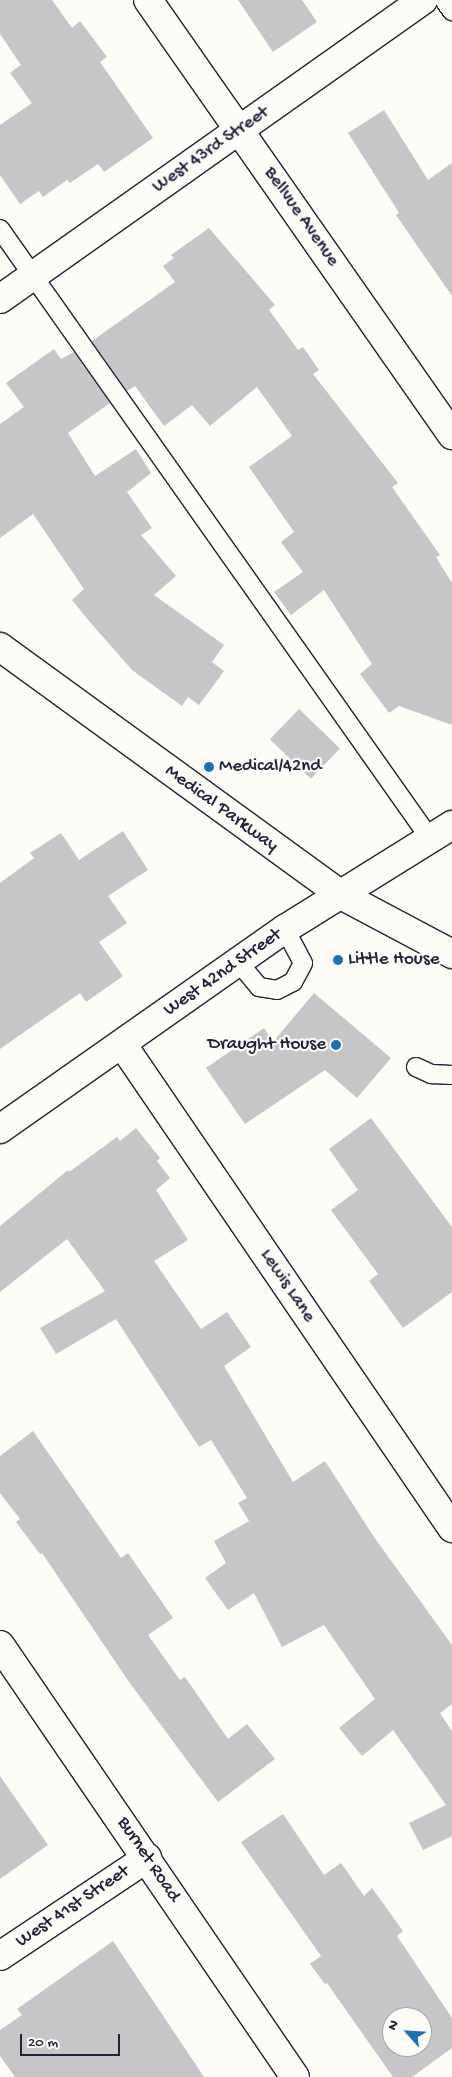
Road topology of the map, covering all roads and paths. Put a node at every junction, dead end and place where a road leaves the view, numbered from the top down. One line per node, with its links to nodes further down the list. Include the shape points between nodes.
1 (148, 0): 5 (street, Bellvue Avenue)
2 (423, 0): 5 (street, West 43rd Street)
3 (444, 0): 4 (lane)
4 (452, 11)
5 (240, 130): 7 (street, West 43rd Street); 9 (street, Bellvue Avenue)
6 (0, 229): 7 (lane)
7 (33, 276): 8 (street, West 43rd Street); 11 (lane)
8 (0, 299)
9 (452, 435)
10 (0, 648): 12 (street, Medical Parkway)
11 (441, 832): 12 (street, West 42nd Street)
12 (341, 895): 13 (street, West 42nd Street); 14 (street, Medical Parkway)
13 (285, 929): 15 (street, West 42nd Street); 15 (lane, via 303,962 292,982 278,990 259,987)
14 (452, 954)
15 (238, 963): 16 (street, West 42nd Street)
16 (122, 1044): 19 (street, West 42nd Street); 20 (street, Lewis Lane)
17 (416, 1066): 18 (lane, via 431,1074)
18 (452, 1075)
19 (0, 1129)
20 (452, 1528)
21 (0, 1645): 22 (street, Burnet Road)
22 (147, 1858): 23 (street, West 41st Street); 24 (street, Burnet Road)
23 (0, 1956)
24 (295, 2077)

